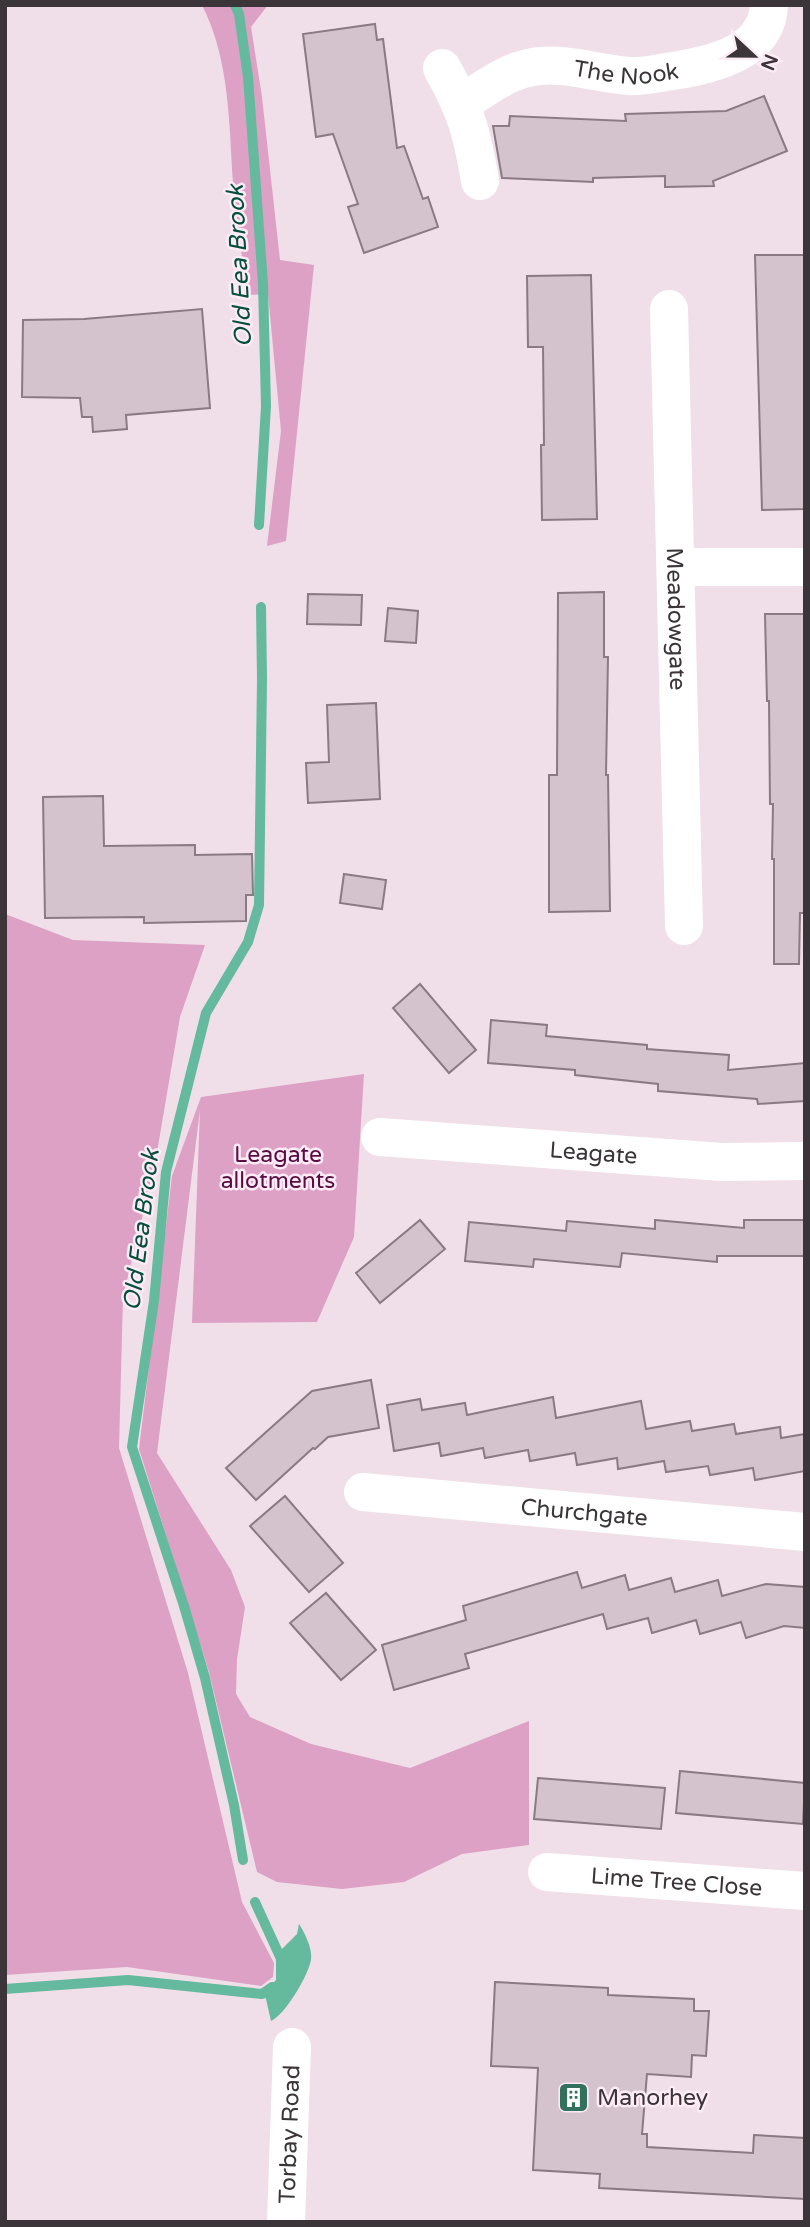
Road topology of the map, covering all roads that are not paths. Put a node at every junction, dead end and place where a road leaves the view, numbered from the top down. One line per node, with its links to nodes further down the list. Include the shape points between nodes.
1 (769, 5): 3 (street, The Nook, via 756,39 706,66 633,77 556,66 528,68)
2 (442, 68): 3 (street)
3 (461, 103): 4 (street)
4 (480, 181)
5 (668, 309): 6 (street, Meadowgate)
6 (676, 567): 7 (street); 8 (street, Meadowgate)
7 (805, 567)
8 (684, 926)
9 (380, 1137): 10 (street, Leagate, via 722,1162)
10 (805, 1161)
11 (363, 1492): 12 (street, Churchgate)
12 (805, 1532)
13 (547, 1872): 14 (street, Lime Tree Close)
14 (805, 1891)
15 (292, 2047): 16 (street, Torbay Road)
16 (286, 2222)

